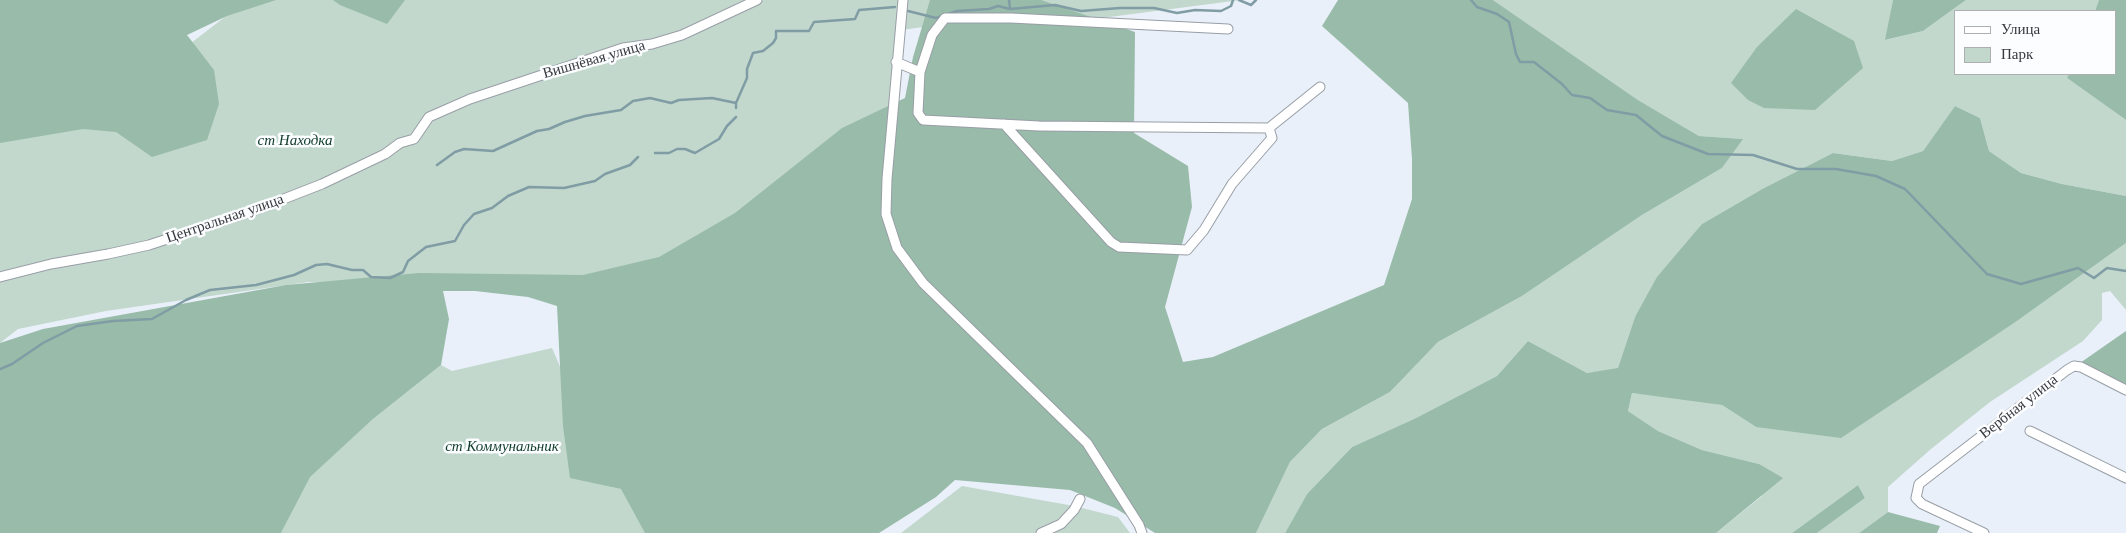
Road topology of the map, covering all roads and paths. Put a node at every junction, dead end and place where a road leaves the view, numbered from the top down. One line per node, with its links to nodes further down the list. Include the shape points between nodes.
1 (757, 0): 7 (street, Вишнёвая улица, via 682,35 623,48 470,99)
2 (903, 0): 4 (street)
3 (1228, 30): 5 (street, via 1011,18 946,18 932,35)
4 (896, 62): 5 (street); 15 (street, via 886,214 896,248 923,283 1087,443)
5 (920, 72): 8 (street, via 918,113 923,120)
6 (1320, 87): 9 (street)
7 (429, 118): 10 (street, Центральная улица, via 414,139 400,143 385,154 322,184 258,209 149,245)
8 (1004, 124): 9 (street); 9 (street, via 1111,242 1119,247 1187,250 1204,230 1232,184 1272,138)
9 (1269, 128)
10 (0, 277)
11 (2126, 390): 17 (street, Вербная улица, via 2074,366 1919,484 1916,498 1922,504)
12 (2030, 431): 13 (street)
13 (2126, 478)
14 (1080, 499): 16 (street, via 1061,524)
15 (1140, 529)
16 (1041, 533)
17 (1984, 533)

